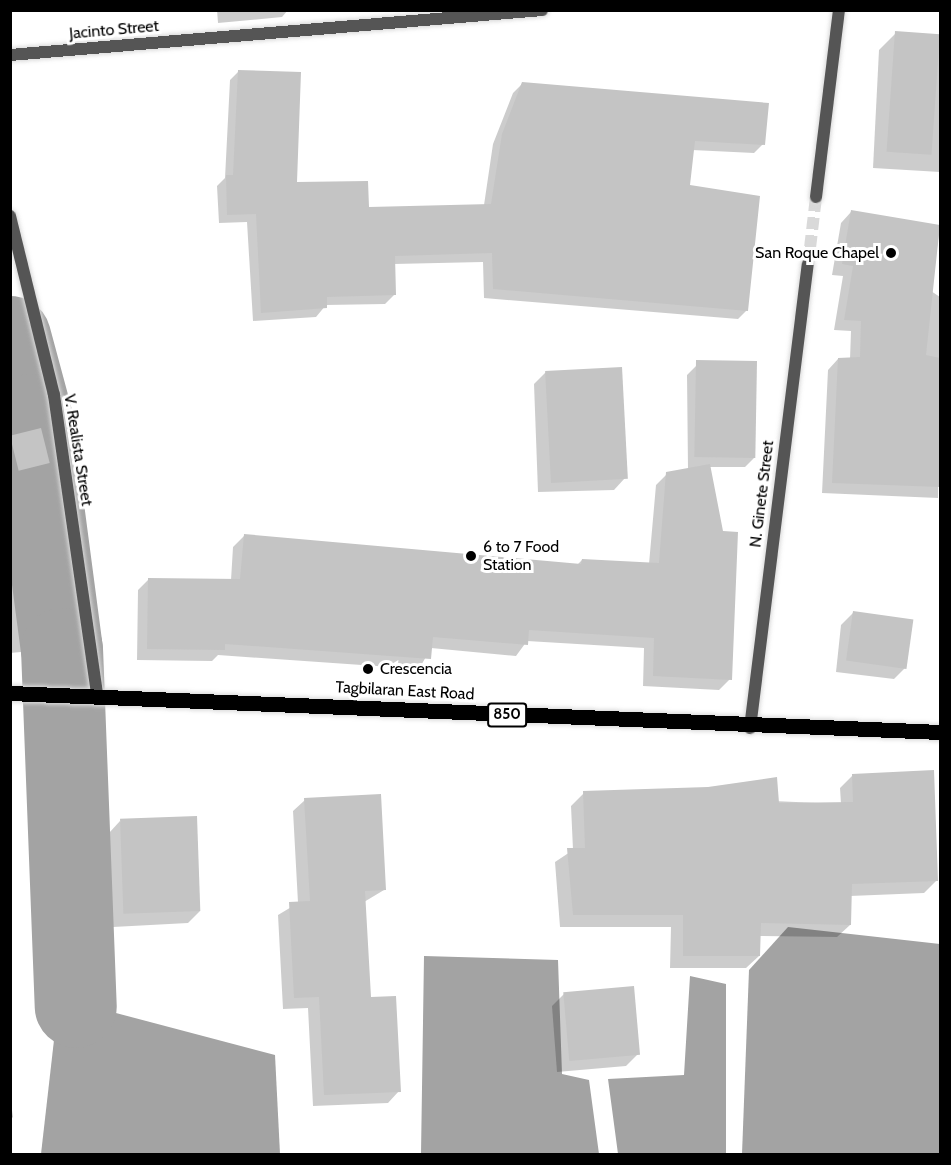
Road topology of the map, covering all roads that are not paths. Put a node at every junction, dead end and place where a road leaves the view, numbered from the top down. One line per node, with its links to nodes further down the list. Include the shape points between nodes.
1 (542, 10): 3 (street, Jacinto Street)
2 (839, 10): 4 (street)
3 (10, 55)
4 (816, 196)
5 (10, 216): 8 (street, V. Realista Street, via 54,395)
6 (808, 265): 9 (street, N. Ginete Street)
7 (10, 693): 8 (main road, Tagbilaran East Road / 850)
8 (97, 693): 9 (main road, Tagbilaran East Road / 850)
9 (750, 728): 10 (main road, Tagbilaran East Road / 850)
10 (940, 732)

